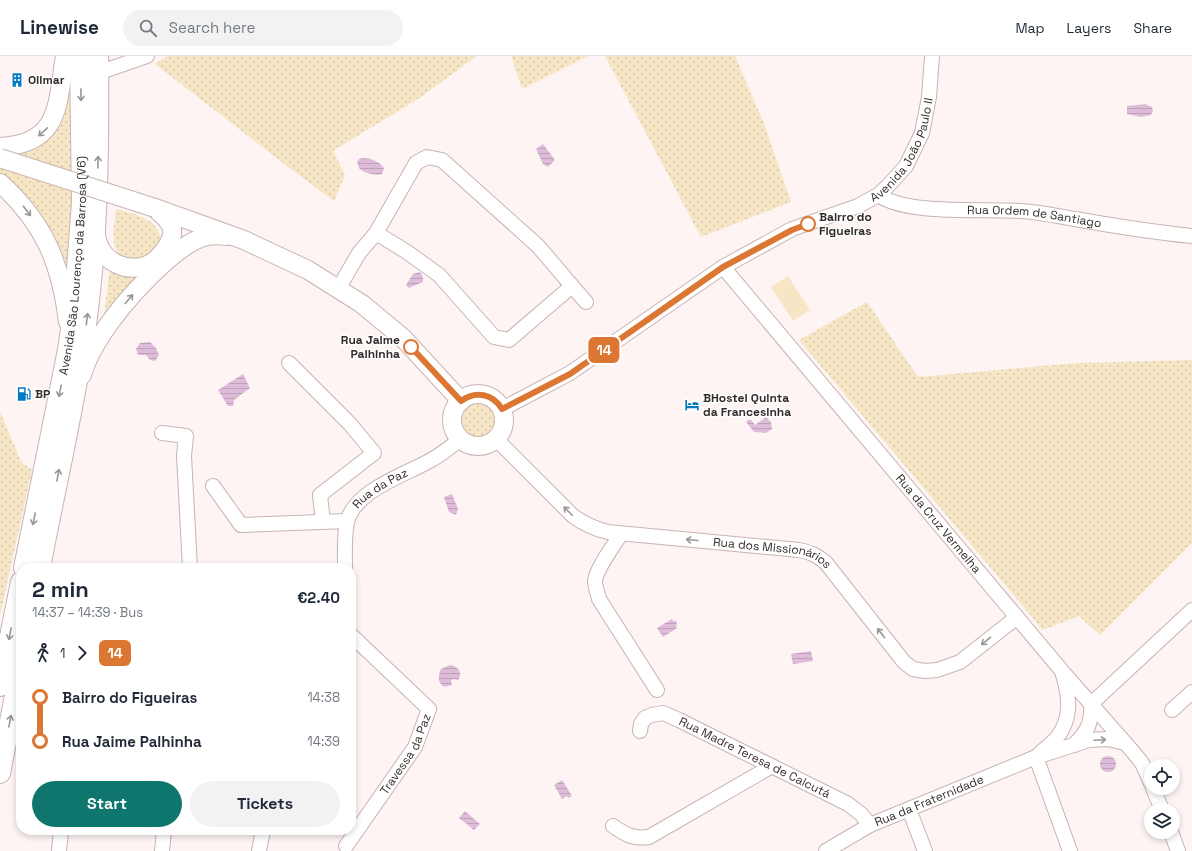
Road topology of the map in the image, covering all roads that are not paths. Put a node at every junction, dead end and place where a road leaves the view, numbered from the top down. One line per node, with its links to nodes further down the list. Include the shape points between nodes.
1 (65, 56): 6 (street, one-way to 6, via 56,113 47,128 35,140)
2 (80, 56): 19 (main road, Avenida São Lourenço da Barrosa (V6), one-way to 19, via 82,203)
3 (147, 56): 5 (street)
4 (932, 56): 9 (street, Avenida João Paulo II, via 929,97 922,133 906,166)
5 (98, 65): 11 (main road, Avenida São Lourenço da Barrosa (V6), one-way to 5)
6 (0, 147)
7 (0, 158): 10 (street, bridge)
8 (0, 183): 19 (street, one-way to 19, via 24,206 51,248 63,289)
9 (878, 195): 13 (street, Rua Ordem de Santiago, via 890,201 917,207 1022,211); 15 (street, Avenida João Paulo II, via 858,206 792,230)
10 (155, 208): 11 (street, via 172,227 172,238 167,248 146,266 120,266 109,260 98,244); 14 (street)
11 (95, 225): 22 (main road, Avenida São Lourenço da Barrosa (V6), one-way to 11, via 86,323)
12 (376, 233): 16 (street, via 440,275 494,337 509,340); 16 (street, via 416,163 427,157 442,160 538,246); 17 (street, via 359,253)
13 (1192, 236)
14 (244, 240): 17 (street, via 308,270); 22 (street, one-way to 14, via 84,369 101,335 137,290 161,266 189,243 207,236 219,235)
15 (723, 267): 23 (street, Avenida João Paulo II, via 570,374); 37 (street, Rua da Cruz Vermelha)
16 (572, 286): 18 (street)
17 (338, 289): 21 (street, via 362,304 403,338)
18 (586, 302)
19 (70, 337): 31 (main road, Avenida São Lourenço da Barrosa (V6), one-way to 31)
20 (289, 363): 29 (street, via 350,424 374,453 320,495)
21 (461, 401): 23 (street, via 476,394 486,395 496,401); 25 (street, via 454,410 452,420 454,431)
22 (72, 406): 32 (main road, Avenida São Lourenço da Barrosa (V6), one-way to 22)
23 (502, 409): 26 (street, via 504,425)
24 (162, 433): 33 (street, via 186,436 184,463)
25 (461, 439): 26 (street, via 470,445 481,446); 28 (street, Rua da Paz, via 432,460 386,482 368,494 356,505)
26 (496, 439): 30 (street, Rua dos Missionários, one-way to 26, via 596,529 573,516)
27 (213, 486): 29 (street, via 242,526)
28 (347, 521): 29 (street); 34 (street, Rua da Paz)
29 (323, 522)
30 (621, 534): 37 (street, Rua dos Missionários, one-way to 30, via 960,662 937,670 913,669 904,662 826,563 811,552); 42 (street, via 599,570 595,581 596,589)
31 (25, 563)
32 (41, 563)
33 (190, 563)
34 (346, 563)
35 (16, 607): 40 (main road, one-way to 40)
36 (1192, 610): 45 (street)
37 (1016, 617): 39 (street, Rua da Cruz Vermelha)
38 (356, 640): 57 (street, Travessa da Paz, via 429,709 415,747)
39 (1062, 671): 45 (street, Rua da Cruz Vermelha); 46 (street, via 1069,708)
40 (0, 686)
41 (16, 690): 53 (main road, one-way to 41)
42 (658, 690)
43 (1192, 692): 44 (street)
44 (1172, 710)
45 (1094, 712): 46 (street, via 1073,718); 48 (street, Rua da Cruz Vermelha); 49 (street, via 1084,735)
46 (1064, 725): 50 (street, via 1056,738)
47 (640, 731): 51 (street, Rua Madre Teresa de Calcutá, via 640,724 645,718 663,714)
48 (1125, 744): 49 (street, Rua da Fraternidade, one-way to 48, via 1089,740 1108,739); 52 (street, Rua da Cruz Vermelha)
49 (1073, 745): 50 (street, Rua da Fraternidade)
50 (1036, 757): 54 (street, Rua da Fraternidade); 69 (street)
51 (772, 766): 55 (street, Rua Madre Teresa de Calcutá, via 848,804); 56 (street, via 649,837 637,838)
52 (1144, 767)
53 (0, 773)
54 (909, 809): 55 (street, Rua da Fraternidade); 68 (street)
55 (870, 825): 67 (street, Rua da Fraternidade)
56 (613, 826)
57 (356, 832)
58 (61, 835): 64 (street)
59 (164, 835): 65 (street)
60 (262, 835): 66 (street)
61 (354, 835): 63 (street, Travessa da Paz)
62 (1173, 839): 70 (street)
63 (346, 846)
64 (59, 851)
65 (162, 851)
66 (259, 851)
67 (826, 851)
68 (925, 851)
69 (1070, 851)
70 (1178, 851)

